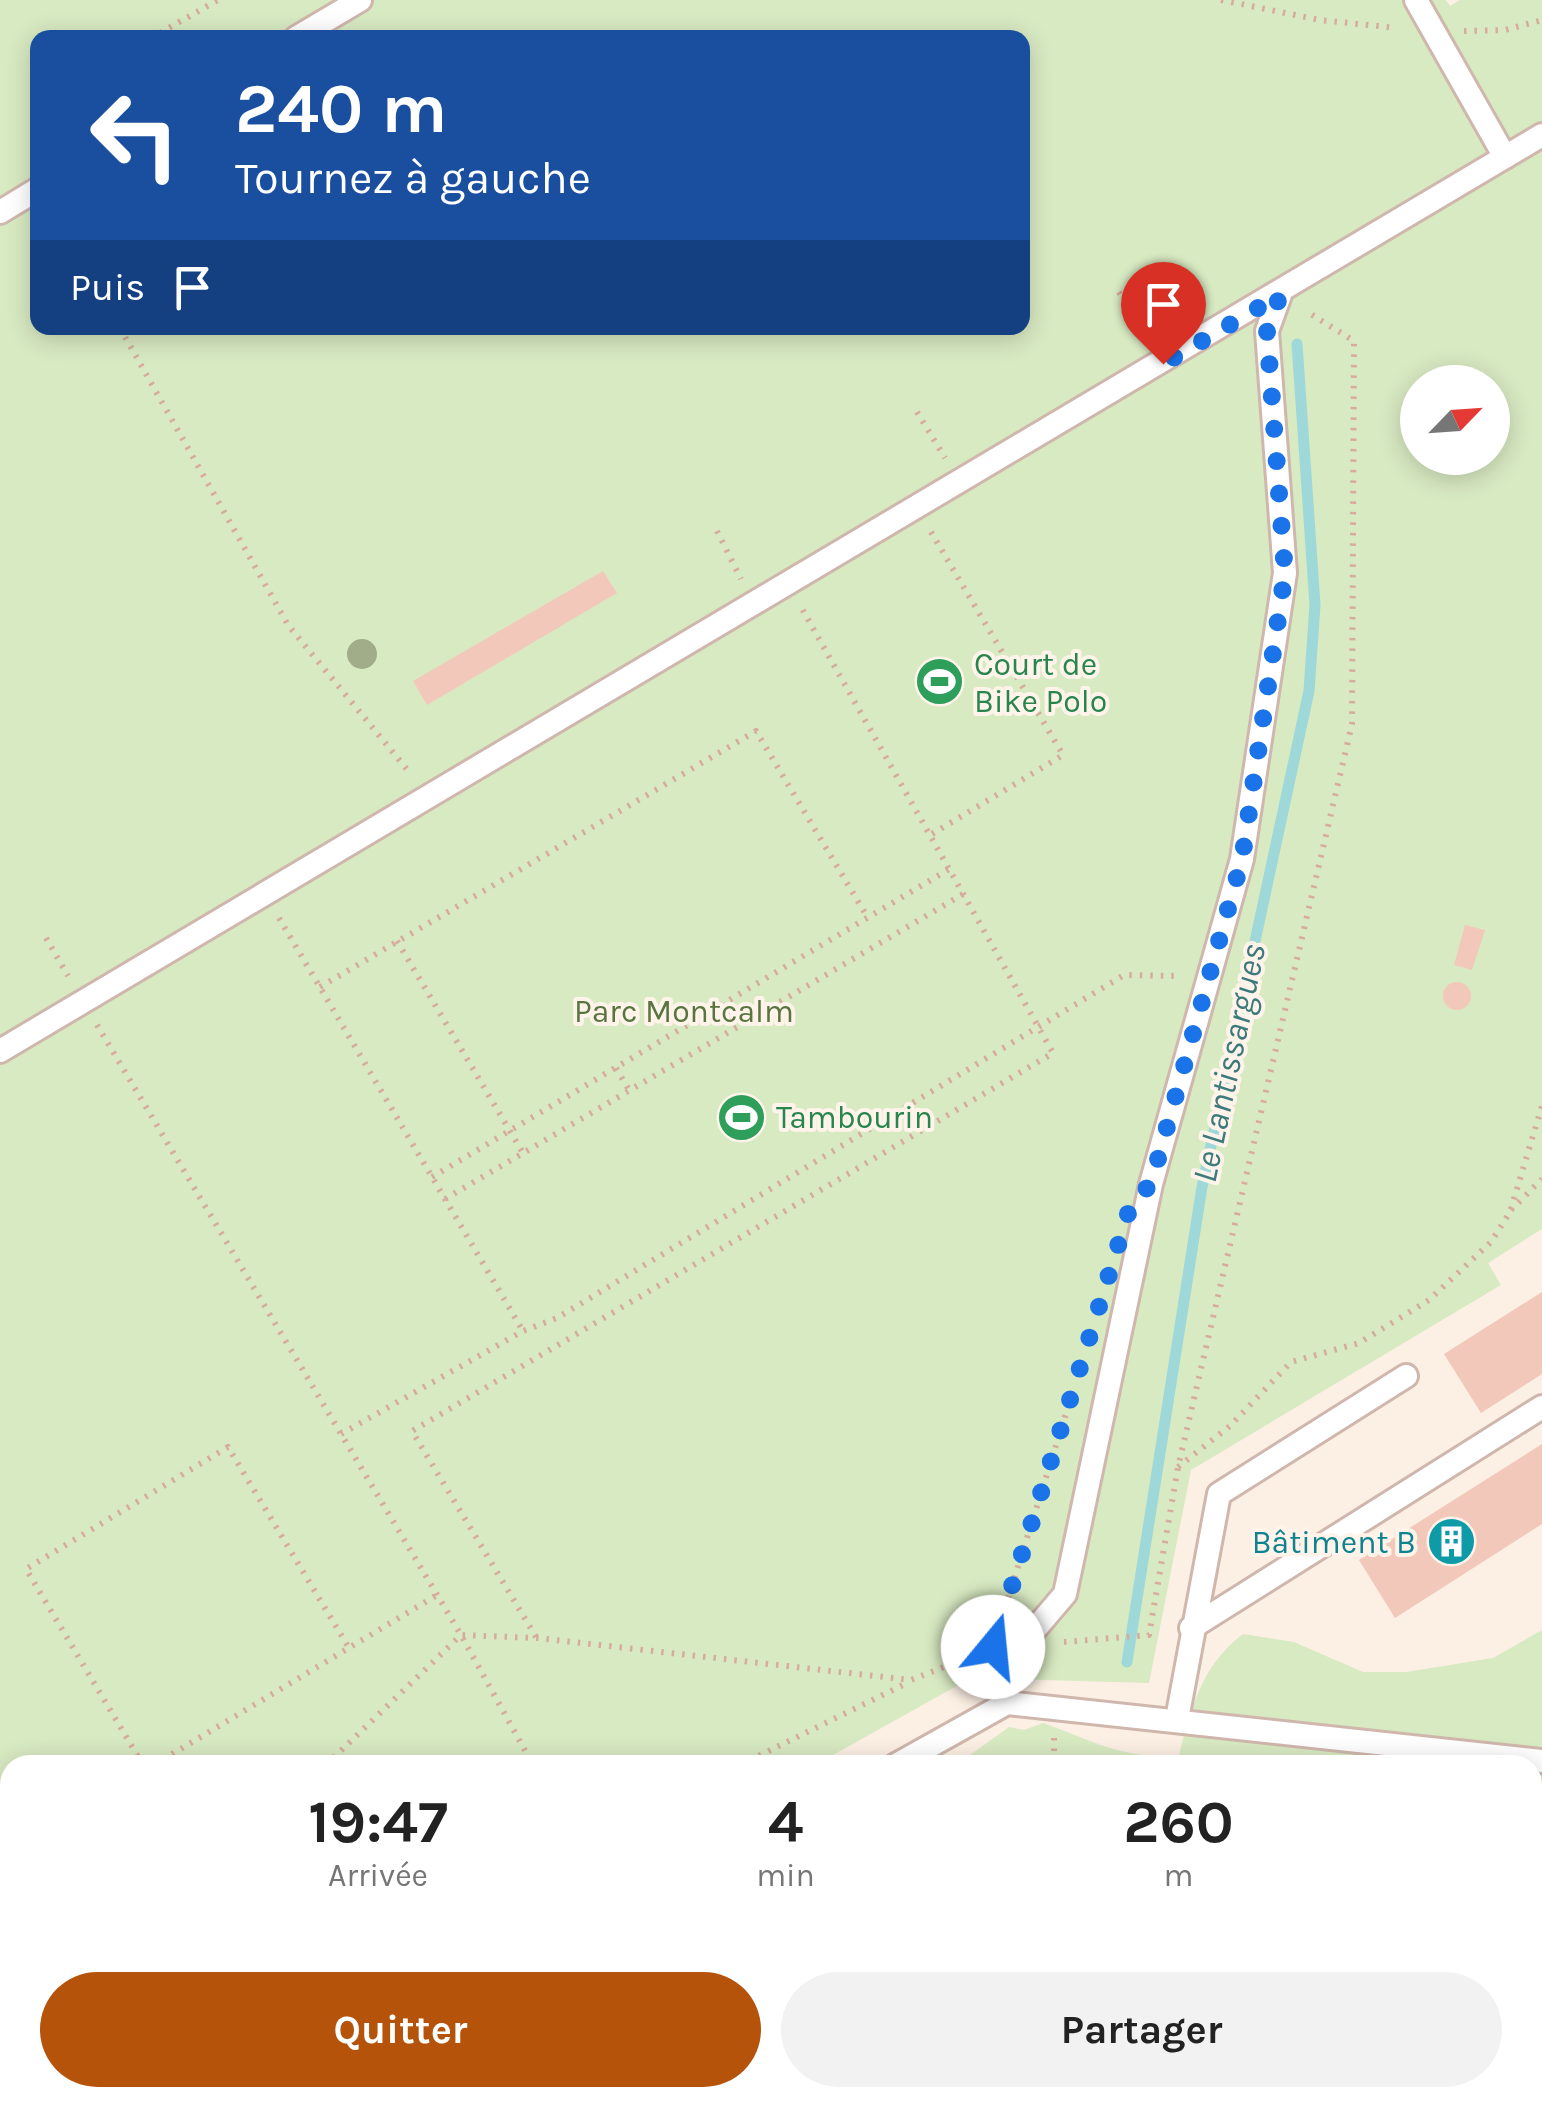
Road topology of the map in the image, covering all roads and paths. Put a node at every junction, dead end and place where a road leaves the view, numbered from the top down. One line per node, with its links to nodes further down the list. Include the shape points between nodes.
1 (218, 0): 6 (path)
2 (360, 0): 7 (lane)
3 (1221, 0): 8 (path, via 1320,20)
4 (1416, 0): 8 (lane)
5 (1542, 20): 8 (path, via 1504,30)
6 (166, 30)
7 (309, 30)
8 (1434, 32): 10 (lane)
9 (1542, 136): 10 (lane)
10 (1505, 157): 14 (lane)
11 (30, 194): 12 (lane)
12 (0, 212)
13 (1119, 292): 16 (path)
14 (1280, 295): 16 (lane); 31 (lane, via 1267,332 1285,573 1242,859); 52 (path, via 1354,341 1352,724)
15 (124, 335): 23 (path, via 288,626 404,764)
16 (1163, 364): 18 (lane)
17 (917, 412): 18 (path)
18 (960, 484): 19 (lane)
19 (918, 509): 21 (lane); 24 (path, via 1063,754)
20 (717, 531): 22 (path)
21 (789, 586): 22 (lane); 24 (path)
22 (755, 606): 23 (lane)
23 (426, 800): 27 (lane)
24 (932, 834): 25 (path)
25 (951, 868): 26 (path); 28 (path)
26 (965, 893): 35 (path); 36 (path)
27 (266, 895): 32 (path); 33 (lane)
28 (868, 918): 30 (path, via 756,730); 34 (path)
29 (46, 938): 33 (path)
30 (398, 941): 32 (path); 41 (path)
31 (1208, 980): 36 (path, via 1124,975); 57 (lane, via 1151,1184 1065,1594 1036,1628)
32 (320, 987): 43 (path)
33 (84, 1003): 37 (lane); 51 (path)
34 (722, 1004): 35 (path); 38 (path)
35 (736, 1028): 39 (path)
36 (1041, 1029): 47 (path, via 557,1318); 56 (path, via 1053,1053 412,1431)
37 (0, 1051)
38 (616, 1068): 39 (path); 41 (path)
39 (629, 1090): 42 (path)
40 (1542, 1106): 46 (path)
41 (510, 1131): 42 (path); 43 (path)
42 (523, 1153): 45 (path)
43 (432, 1177): 45 (path)
44 (1542, 1179): 46 (path)
45 (444, 1199): 47 (path)
46 (1510, 1212): 52 (path, via 1491,1242 1429,1300 1359,1343 1291,1362 1230,1426)
47 (522, 1331): 51 (path)
48 (1406, 1376): 54 (lane, via 1219,1494)
49 (1073, 1389): 57 (path)
50 (1542, 1407): 54 (lane)
51 (341, 1434): 53 (path)
52 (1178, 1467): 57 (path, via 1149,1635)
53 (437, 1595): 55 (path); 58 (path)
54 (1191, 1628): 60 (lane)
55 (461, 1635): 56 (path); 63 (path); 64 (path)
56 (537, 1638): 59 (path)
57 (993, 1647): 59 (path)
58 (348, 1648): 61 (path, via 228,1447 26,1569); 62 (path)
59 (911, 1680): 65 (path)
60 (1176, 1719): 66 (lane, via 1006,1703); 67 (lane)
61 (137, 1755)
62 (171, 1755)
63 (336, 1755)
64 (528, 1755)
65 (760, 1755)
66 (914, 1755)
67 (1490, 1755)

